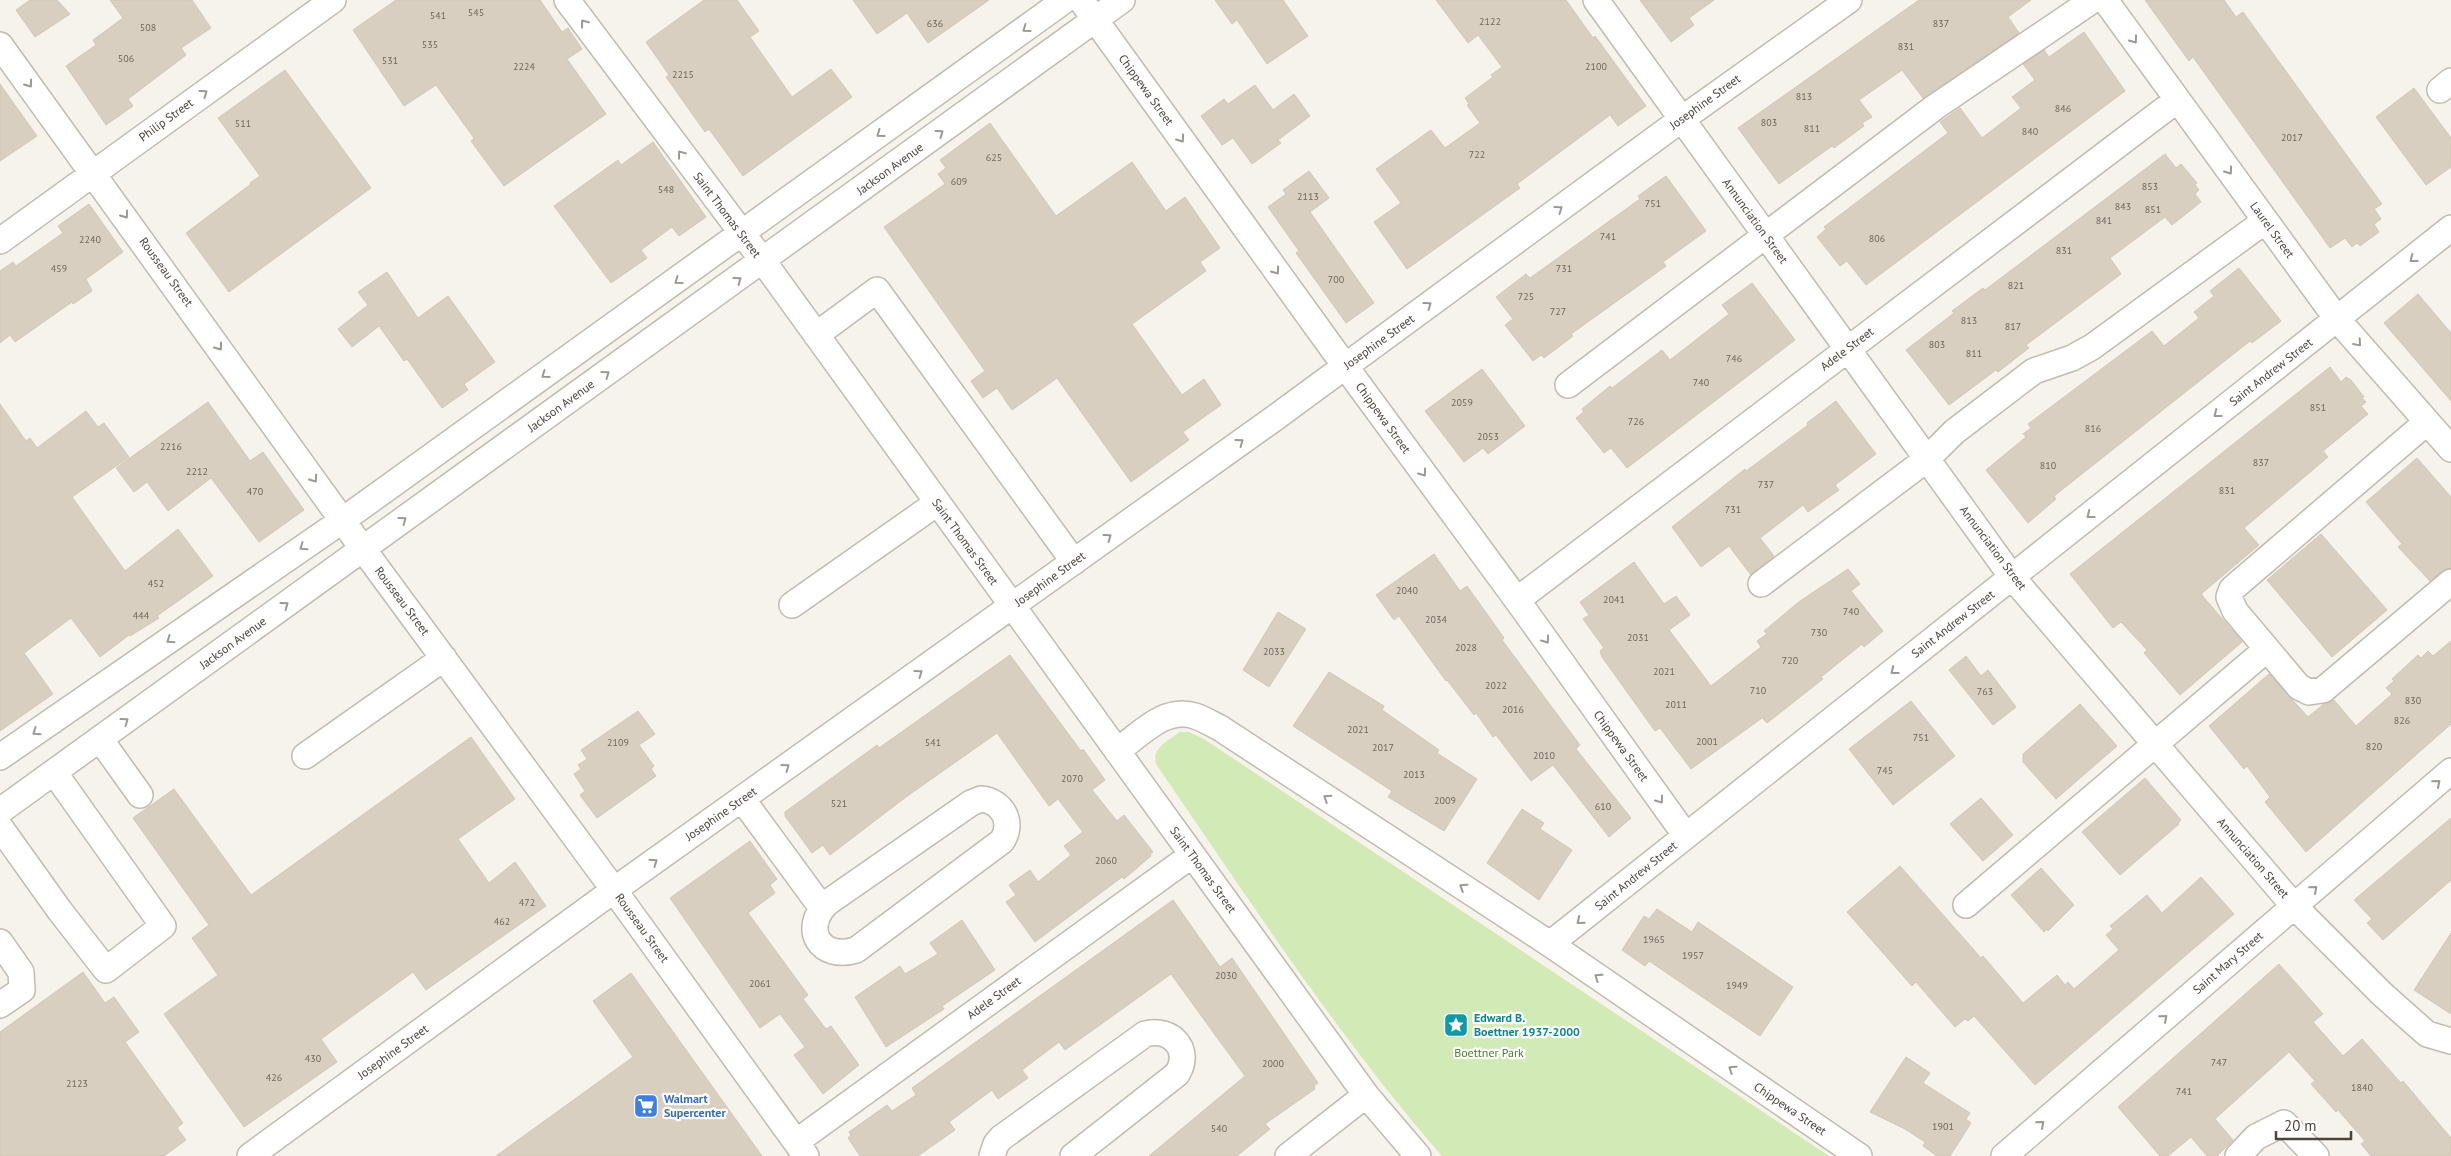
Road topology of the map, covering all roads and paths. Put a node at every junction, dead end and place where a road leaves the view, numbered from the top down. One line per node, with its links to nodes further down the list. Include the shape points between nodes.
1 (333, 0): 13 (street, Philip Street, one-way to 1)
2 (567, 0): 16 (street, Saint Thomas Street, one-way to 2)
3 (1066, 0): 16 (street, one-way to 16)
4 (1122, 0): 9 (street, Jackson Avenue)
5 (1596, 0): 12 (street, Annunciation Street)
6 (1849, 0): 12 (street, Josephine Street)
7 (2093, 0): 17 (street, via 1935,107)
8 (2105, 0): 11 (street, Laurel Street, one-way to 11)
9 (1088, 10): 19 (street, Jackson Avenue, one-way to 9); 23 (street, Chippewa Street, one-way to 23)
10 (0, 45): 13 (street, Rousseau Street, one-way to 13)
11 (2177, 100): 14 (street, Laurel Street, one-way to 14); 22 (street, Adele Street)
12 (1682, 119): 17 (street, Annunciation Street); 23 (street, Josephine Street, one-way to 12)
13 (94, 173): 18 (street, Philip Street); 29 (street, Rousseau Street, one-way to 29)
14 (2265, 221): 20 (street, Laurel Street); 27 (street, via 2092,347 2072,358 2034,371 1954,432)
15 (2451, 228): 20 (street, Saint Andrew Street, one-way to 20)
16 (742, 235): 19 (street, Saint Thomas Street); 29 (street, one-way to 29)
17 (1766, 236): 22 (street, Annunciation Street); 24 (street)
18 (0, 241)
19 (763, 262): 21 (street, Saint Thomas Street); 30 (street, Jackson Avenue, one-way to 19)
20 (2337, 319): 25 (street, Laurel Street, one-way to 25); 32 (street, Saint Andrew Street, one-way to 32)
21 (816, 335): 28 (street, Saint Thomas Street); 31 (street, via 876,290)
22 (1848, 349): 27 (street, Annunciation Street); 35 (street, Adele Street)
23 (1345, 366): 31 (street, Josephine Street, one-way to 23); 35 (street, Chippewa Street, one-way to 35)
24 (1568, 384)
25 (2427, 422): 26 (street, Laurel Street); 38 (street, via 2232,589 2229,597 2235,611)
26 (2451, 450)
27 (1927, 458): 32 (street, Annunciation Street); 34 (street)
28 (937, 503): 36 (street); 37 (street, Saint Thomas Street)
29 (343, 520): 30 (street, Rousseau Street); 44 (street, one-way to 44)
30 (363, 549): 39 (street, Rousseau Street); 40 (street, Jackson Avenue, one-way to 30)
31 (1074, 562): 37 (street, Josephine Street)
32 (2012, 577): 41 (street, Annunciation Street); 51 (street, Saint Andrew Street, one-way to 51)
33 (2451, 582): 38 (street, via 2323,690 2309,692 2299,687)
34 (1761, 584)
35 (1517, 600): 51 (street, Chippewa Street, one-way to 51)
36 (792, 605)
37 (1012, 607): 42 (street, Saint Thomas Street); 48 (street, Josephine Street, one-way to 37)
38 (2267, 649): 41 (street)
39 (444, 658): 43 (street); 53 (street, Rousseau Street)
40 (100, 739): 46 (street, Jackson Avenue); 47 (street)
41 (2156, 744): 54 (street); 55 (street, Annunciation Street)
42 (1117, 752): 52 (street, Saint Thomas Street); 58 (street, Chippewa Street, one-way to 42, via 1228,733 1195,716 1176,713 1160,719)
43 (305, 756)
44 (0, 757)
45 (2451, 771): 55 (street, Saint Mary Street, one-way to 45)
46 (54, 772): 49 (street, Jackson Avenue); 50 (street, via 163,926 106,970)
47 (140, 795)
48 (742, 799): 53 (street, Josephine Street, one-way to 48); 56 (street)
49 (0, 811)
50 (0, 827)
51 (1686, 836): 58 (street, Saint Andrew Street, one-way to 58)
52 (1192, 855): 61 (street, Saint Thomas Street); 62 (street, Adele Street)
53 (614, 890): 62 (street, Rousseau Street); 63 (street, Josephine Street)
54 (1966, 905)
55 (2294, 906): 60 (street, Annunciation Street, via 2427,1034); 69 (street, Saint Mary Street, one-way to 55)
56 (822, 908): 56 (street, via 971,803 981,799 992,800 1003,810 1007,834 1002,842 856,950 833,953 824,947 817,937 815,925 817,912)
57 (0, 942): 59 (street, via 21,972 22,990)
58 (1550, 944): 68 (street, Chippewa Street, one-way to 58)
59 (0, 1005)
60 (2451, 1041)
61 (1366, 1095): 66 (street); 67 (street, Saint Thomas Street)
62 (801, 1149)
63 (250, 1156)
64 (992, 1156): 65 (street, via 1001,1138 1145,1034 1165,1033 1177,1043 1182,1054 1182,1067 1177,1074)
65 (1073, 1156)
66 (1288, 1156)
67 (1418, 1156)
68 (1859, 1156)
69 (2004, 1156)
70 (2238, 1156): 71 (street, via 2256,1137 2284,1123)
71 (2316, 1156)

